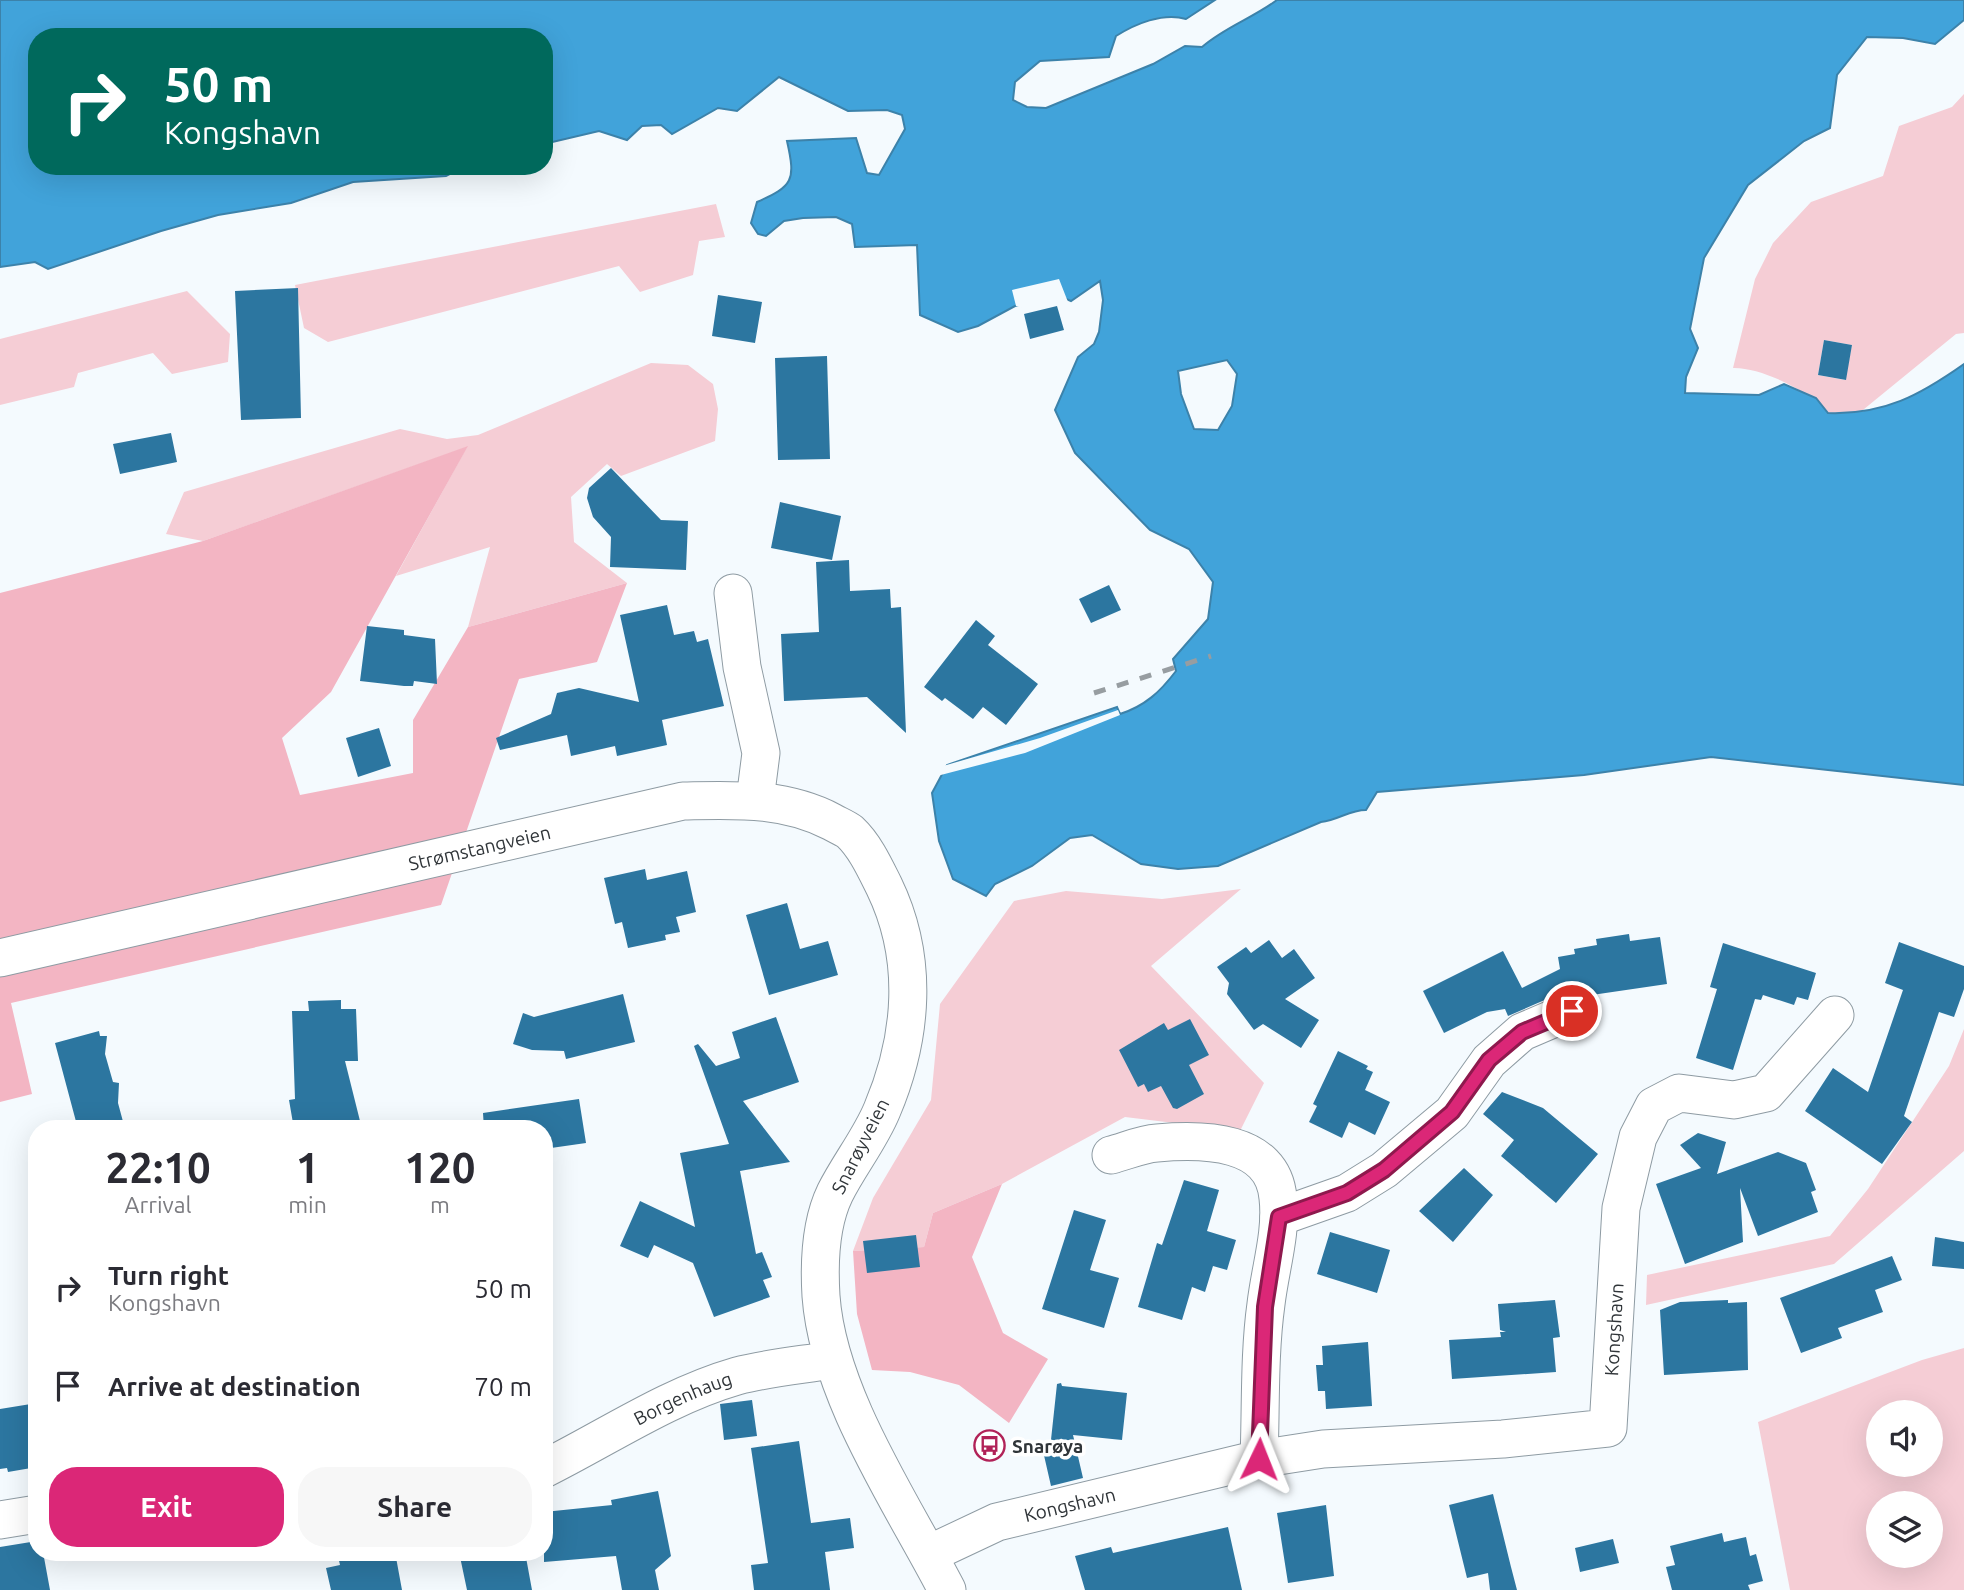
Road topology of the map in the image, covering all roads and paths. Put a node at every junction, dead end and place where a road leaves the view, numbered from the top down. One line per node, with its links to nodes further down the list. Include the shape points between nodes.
1 (733, 593): 2 (street, via 742,667 761,753)
2 (755, 800): 3 (street, Strømstangveien, via 683,801); 8 (street, Snarøyveien, via 806,809 849,832 873,864 890,899 906,950 908,1010 902,1051 881,1111 834,1196 822,1233 821,1297)
3 (0, 958)
4 (1572, 1011): 7 (street, via 1522,1032 1489,1060 1452,1112 1384,1170 1347,1193)
5 (1835, 1015): 9 (street, Kongshavn, via 1766,1093 1734,1100 1679,1093 1654,1107 1638,1137 1621,1208 1608,1428 1323,1449)
6 (1111, 1155): 7 (street, via 1155,1143 1208,1142 1257,1155 1275,1184)
7 (1279, 1217): 9 (street, via 1265,1307)
8 (832, 1360): 10 (street, Borgenhaug, via 738,1376 704,1388 632,1420); 13 (street, Snarøyveien, via 872,1449)
9 (1259, 1459): 13 (street, Kongshavn, via 997,1522)
10 (553, 1464)
11 (28, 1515): 12 (street)
12 (0, 1520)
13 (929, 1554): 14 (street, Snarøyveien)
14 (947, 1590)

